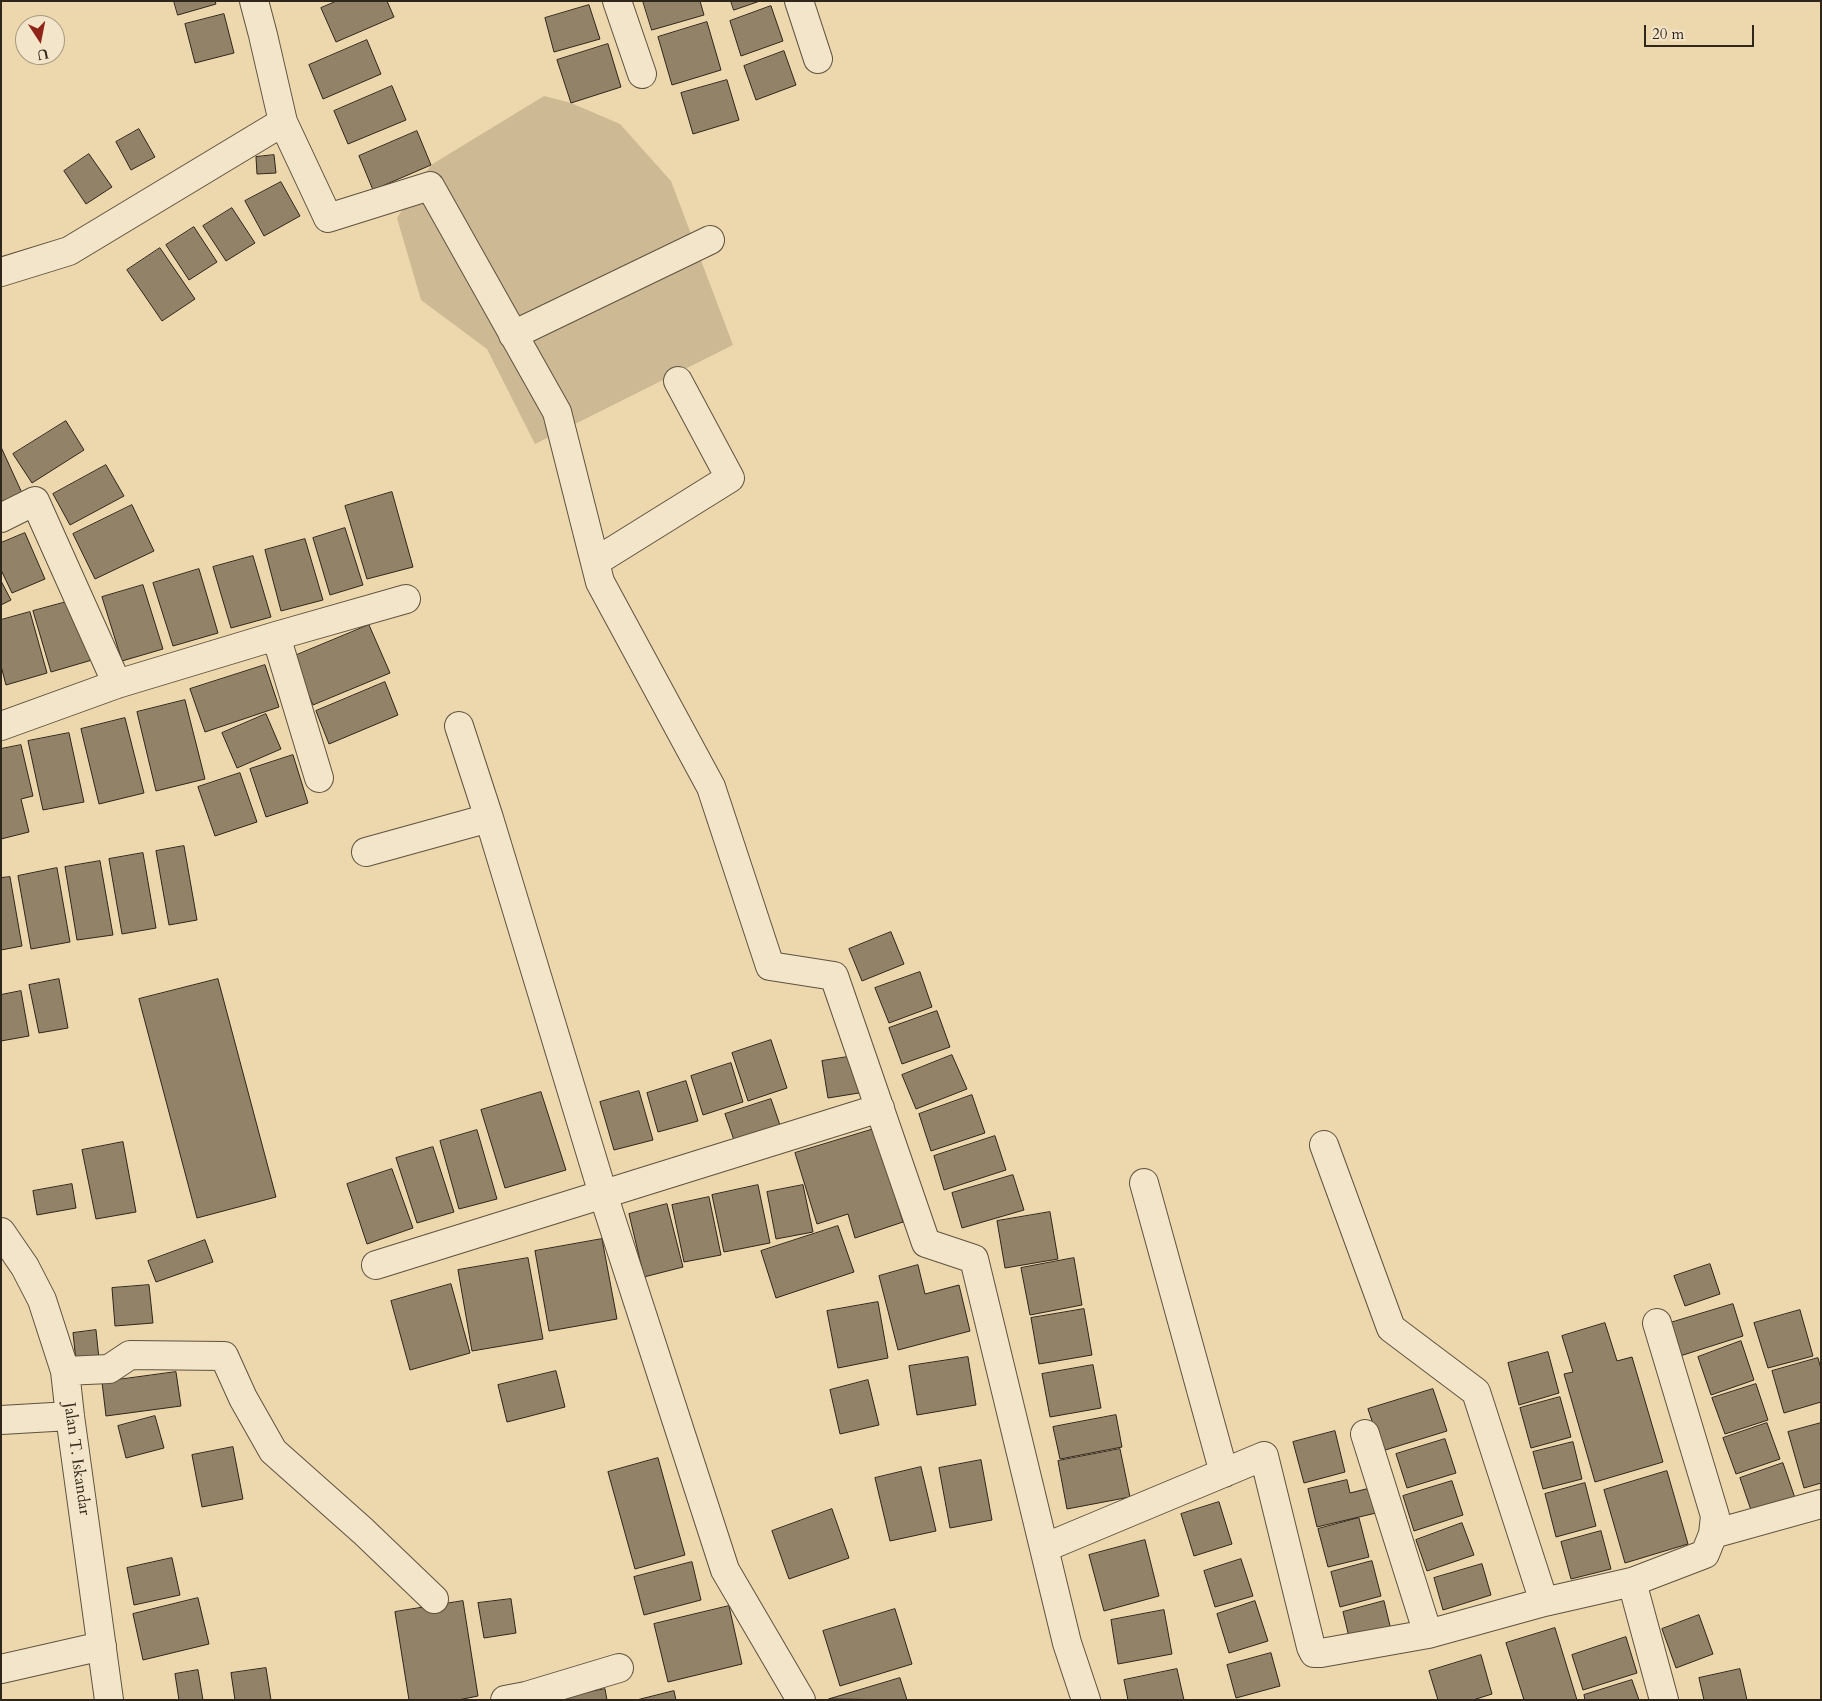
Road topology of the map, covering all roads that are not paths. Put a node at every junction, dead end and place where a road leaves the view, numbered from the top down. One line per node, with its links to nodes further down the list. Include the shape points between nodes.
1 (254, 1): 6 (street)
2 (616, 1): 5 (street)
3 (798, 1): 4 (street)
4 (818, 59)
5 (642, 74)
6 (283, 122): 8 (street, via 69,251); 9 (street, via 328,218 430,186)
7 (710, 240): 9 (street)
8 (1, 272)
9 (513, 335): 12 (street, via 557,412)
10 (678, 381): 12 (street, via 730,478)
11 (1, 518): 15 (street, via 35,501)
12 (595, 562): 21 (street, via 600,582 711,787 770,966 834,976)
13 (406, 599): 14 (street)
14 (276, 636): 15 (street); 18 (street)
15 (117, 684): 16 (street)
16 (1, 726)
17 (460, 726): 19 (street)
18 (319, 778)
19 (489, 818): 20 (street); 24 (street)
20 (366, 852)
21 (880, 1108): 24 (street); 35 (street, via 926,1243 974,1259)
22 (1324, 1146): 38 (street, via 1391,1328 1476,1392)
23 (1144, 1183): 32 (street)
24 (603, 1194): 26 (street); 45 (street, via 726,1570)
25 (1, 1232): 28 (street, Jalan T. Iskandar, via 42,1300)
26 (376, 1265)
27 (1657, 1323): 34 (street, via 1715,1516)
28 (65, 1371): 29 (street, Jalan T. Iskandar); 37 (street, via 109,1369 130,1355 224,1356 273,1451 363,1530)
29 (70, 1416): 30 (street); 40 (street, Jalan T. Iskandar)
30 (1, 1420)
31 (1365, 1434): 39 (street)
32 (1224, 1473): 35 (street); 39 (street, via 1264,1456 1314,1653)
33 (1821, 1504): 34 (street)
34 (1713, 1534): 36 (street, via 1705,1554)
35 (1044, 1548): 46 (street, via 1067,1643)
36 (1632, 1582): 38 (street); 47 (street)
37 (434, 1599)
38 (1544, 1602): 39 (street)
39 (1428, 1634)
40 (102, 1646): 42 (street); 43 (street, Jalan T. Iskandar)
41 (619, 1668): 44 (street)
42 (1, 1669)
43 (109, 1700)
44 (504, 1700)
45 (801, 1700)
46 (1086, 1700)
47 (1664, 1700)

